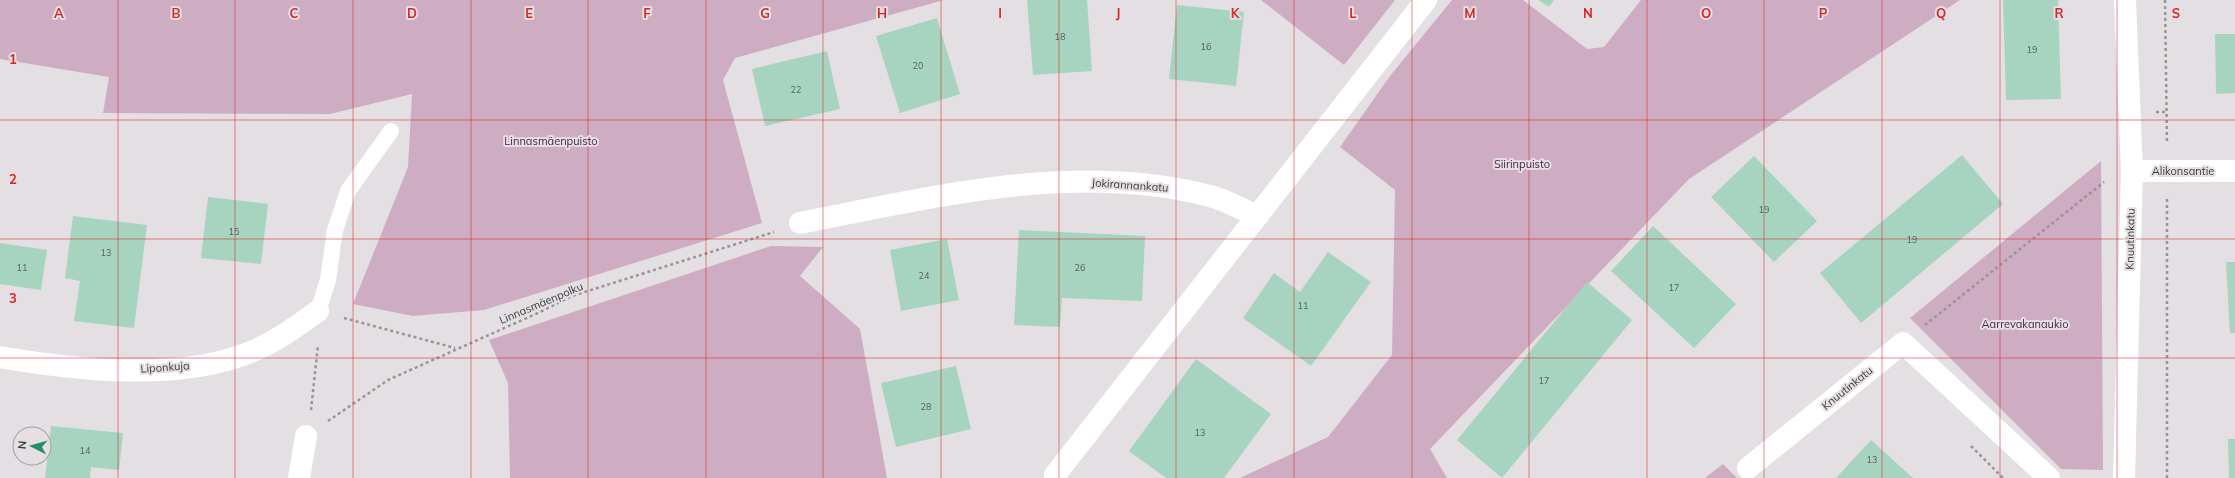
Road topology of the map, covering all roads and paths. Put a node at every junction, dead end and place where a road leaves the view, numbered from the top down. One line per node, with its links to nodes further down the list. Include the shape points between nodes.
1 (1426, 0): 11 (street)
2 (2125, 0): 5 (street, Knuutinkatu)
3 (2165, 0): 4 (path)
4 (2166, 112): 5 (path); 9 (path)
5 (2129, 114): 7 (street, Knuutinkatu)
6 (391, 131): 13 (lane, via 348,191 335,230 328,280)
7 (2132, 171): 9 (street, Alikonsantie); 22 (street, Knuutinkatu)
8 (2235, 171): 9 (street, Alikonsantie)
9 (2167, 172): 23 (path)
10 (2106, 180): 14 (path)
11 (1258, 216): 12 (street, Jokirannankatu, via 1212,196 1165,186 1103,182 1036,182 980,188); 19 (street)
12 (800, 224): 15 (path, Linnasmäenpolku, via 572,296)
13 (318, 311): 15 (path); 16 (street, Liponkuja, via 285,335 253,351 219,362 145,370 80,368); 17 (path, via 318,358)
14 (1903, 343): 18 (street, Knuutinkatu); 21 (street)
15 (456, 348): 17 (path, Linnasmäenpolku, via 388,380)
16 (0, 357)
17 (306, 436): 20 (street)
18 (1748, 468)
19 (1053, 476)
20 (299, 478)
21 (2049, 478)
22 (2124, 478)
23 (2167, 478)

